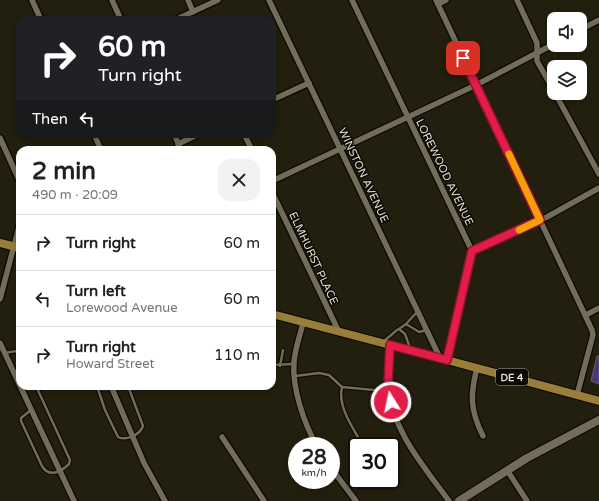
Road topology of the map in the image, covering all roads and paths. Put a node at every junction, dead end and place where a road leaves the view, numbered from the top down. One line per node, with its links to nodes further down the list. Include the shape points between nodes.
1 (32, 0): 11 (street)
2 (112, 0): 12 (street)
3 (188, 0): 10 (street)
4 (218, 0): 10 (street)
5 (269, 0): 19 (street, WINSTON AVENUE)
6 (352, 0): 23 (street, LOREWOOD AVENUE)
7 (446, 0): 9 (street)
8 (517, 0): 17 (street, via 537,43)
9 (437, 2): 20 (street)
10 (193, 12): 13 (street)
11 (39, 16)
12 (119, 16)
13 (184, 16)
14 (599, 20): 15 (street)
15 (587, 26)
16 (547, 48): 17 (street)
17 (537, 53): 18 (street, via 537,61); 20 (street)
18 (547, 79)
19 (309, 83): 21 (street); 28 (street, WINSTON AVENUE)
20 (476, 85): 23 (street); 34 (street)
21 (276, 98)
22 (558, 100): 30 (street)
23 (407, 117): 28 (street); 38 (street, LOREWOOD AVENUE)
24 (0, 138): 29 (street)
25 (176, 138): 27 (street)
26 (191, 138): 27 (street)
27 (178, 144)
28 (340, 149): 31 (street); 41 (street, WINSTON AVENUE)
29 (16, 173)
30 (599, 174)
31 (276, 179)
32 (599, 188): 34 (street)
33 (276, 200): 48 (street, ELMHURST PLACE)
34 (540, 220): 38 (street); 43 (street)
35 (0, 243): 36 (main road)
36 (16, 248)
37 (16, 251): 39 (street)
38 (472, 251): 56 (street)
39 (0, 299)
40 (599, 308): 43 (street)
41 (418, 311): 45 (lane); 47 (street, WINSTON AVENUE)
42 (276, 315): 44 (main road, DE 4)
43 (586, 315): 70 (street, via 593,335)
44 (303, 323): 48 (main road, DE 4); 57 (street)
45 (406, 324): 46 (lane); 47 (lane, via 419,332)
46 (399, 329): 50 (lane); 53 (lane, via 405,334)
47 (427, 330): 56 (street, WINSTON AVENUE)
48 (339, 332): 50 (main road, DE 4)
49 (0, 343): 55 (street)
50 (382, 343): 51 (main road, DE 4)
51 (390, 345): 53 (main road, DE 4); 64 (street)
52 (284, 350): 59 (lane)
53 (410, 350): 56 (main road, DE 4)
54 (16, 352): 55 (lane)
55 (4, 353): 62 (street)
56 (443, 359): 60 (main road, DE 4)
57 (294, 364): 59 (lane); 61 (street)
58 (276, 366): 59 (lane)
59 (280, 366)
60 (477, 368): 70 (main road, DE 4); 74 (street, via 472,400)
61 (295, 376): 63 (lane, via 319,373 329,375); 77 (street, via 301,405)
62 (16, 378)
63 (342, 387): 64 (lane, via 374,390); 78 (lane, via 340,394 343,405)
64 (388, 388): 86 (street, via 393,413 402,434)
65 (22, 390): 72 (street)
66 (38, 390): 80 (lane, via 70,460)
67 (98, 390): 75 (lane, via 118,437)
68 (113, 390): 75 (street)
69 (130, 390): 75 (lane, via 143,426 142,431)
70 (576, 395): 71 (main road, DE 4)
71 (599, 401)
72 (31, 410): 80 (street); 80 (lane, via 21,418 21,421 45,470 51,473)
73 (599, 420): 79 (street)
74 (483, 436)
75 (132, 437): 83 (street)
76 (222, 437): 84 (street)
77 (313, 437)
78 (358, 437)
79 (507, 470): 87 (street); 88 (street)
80 (60, 471): 82 (street)
81 (340, 480): 85 (street)
82 (74, 501)
83 (165, 501)
84 (264, 501)
85 (356, 501)
86 (449, 501)
87 (459, 501)
88 (527, 501)

